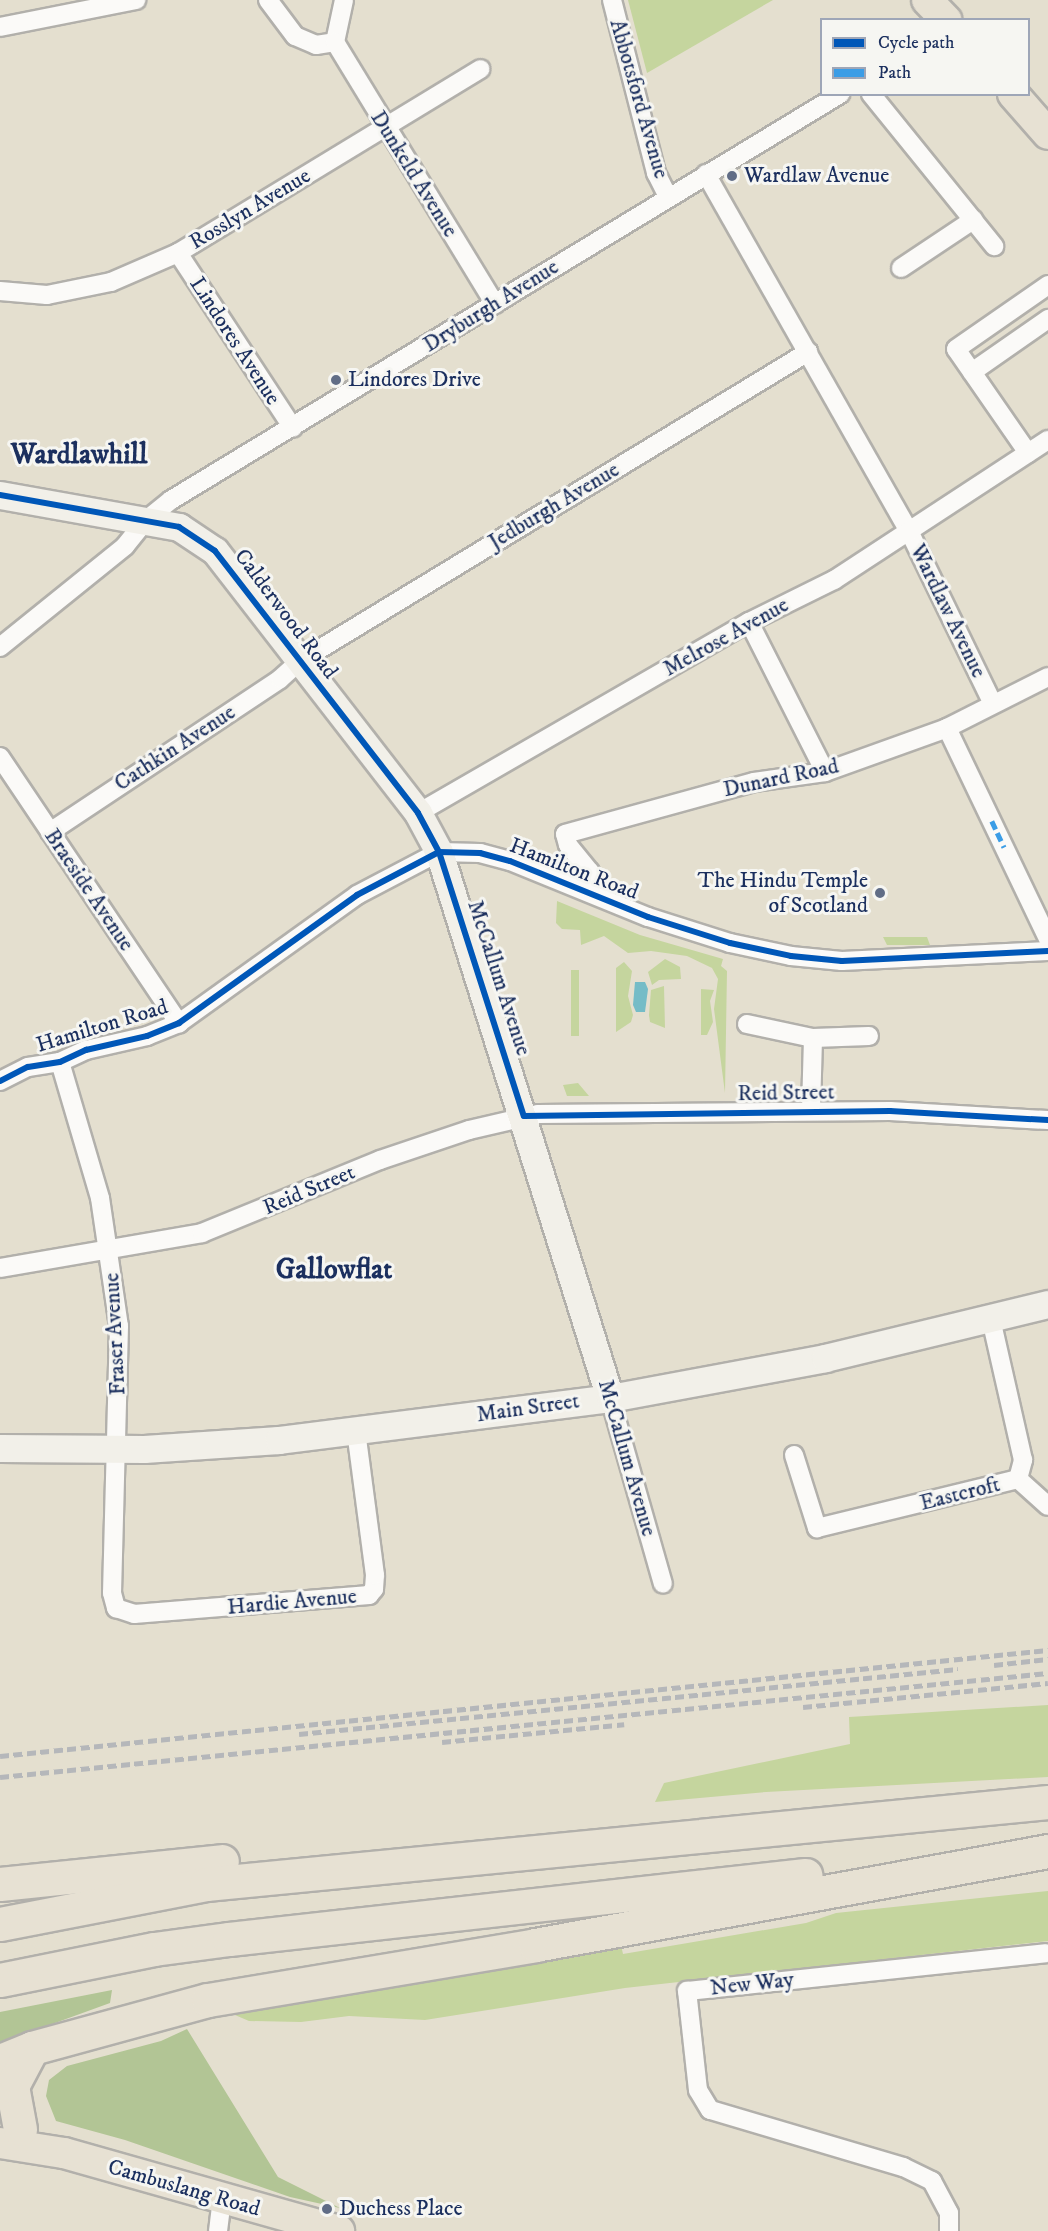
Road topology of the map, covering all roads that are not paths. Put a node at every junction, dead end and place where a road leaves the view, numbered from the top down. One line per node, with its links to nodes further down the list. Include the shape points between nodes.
1 (136, 0): 7 (street)
2 (268, 0): 8 (street, via 295,36 316,45)
3 (344, 0): 8 (street)
4 (612, 0): 16 (street, Abbotsford Avenue, via 656,172)
5 (927, 0): 6 (main road)
6 (944, 18)
7 (0, 27)
8 (335, 42): 13 (street, Dunkeld Avenue)
9 (481, 69): 13 (street, Rosslyn Avenue)
10 (837, 96): 15 (street, Dryburgh Avenue)
11 (873, 96): 17 (street)
12 (1015, 96): 14 (main road)
13 (385, 128): 19 (street, Rosslyn Avenue); 23 (street, Dunkeld Avenue)
14 (1048, 134)
15 (706, 174): 16 (street, Dryburgh Avenue); 25 (street, Wardlaw Avenue)
16 (668, 197): 23 (street, Dryburgh Avenue)
17 (973, 220): 18 (street); 20 (street)
18 (994, 246)
19 (178, 253): 22 (street, Rosslyn Avenue, via 111,282 48,295); 27 (street, Lindores Avenue)
20 (901, 268)
21 (1048, 285): 26 (street, via 956,349)
22 (0, 291)
23 (495, 304): 27 (street, Dryburgh Avenue)
24 (1048, 319): 26 (street)
25 (808, 352): 32 (street, Wardlaw Avenue); 35 (street, Jedburgh Avenue)
26 (972, 372): 29 (street)
27 (292, 428): 31 (street, Dryburgh Avenue, via 171,500)
28 (1048, 440): 29 (street, Melrose Avenue)
29 (1028, 453): 32 (street, Melrose Avenue)
30 (0, 495): 31 (street, Calderwood Road)
31 (145, 521): 34 (street, Dryburgh Avenue, via 125,546); 35 (street, Calderwood Road, via 179,527 215,551)
32 (909, 531): 33 (street, Melrose Avenue, via 834,580); 37 (street, Wardlaw Avenue)
33 (749, 622): 40 (street); 41 (street, Melrose Avenue)
34 (0, 647)
35 (300, 661): 41 (street, Calderwood Road); 42 (street, Cathkin Avenue, via 280,679)
36 (1048, 677): 37 (street, Dunard Road)
37 (993, 704): 38 (street, Dunard Road)
38 (947, 728): 40 (street, Dunard Road); 45 (street)
39 (0, 757): 42 (street, Braeside Avenue)
40 (825, 772): 44 (street, Dunard Road, via 754,783 565,834 568,845 590,872)
41 (418, 813): 43 (street, Calderwood Road)
42 (50, 832): 47 (street, Braeside Avenue)
43 (439, 852): 44 (street, Hamilton Road, via 480,853); 47 (street, Hamilton Road, via 357,895); 54 (street, McCallum Avenue)
44 (585, 889): 46 (street, Hamilton Road, via 648,917 730,943 791,956 842,961)
45 (1048, 939)
46 (1048, 951)
47 (179, 1023): 51 (street, Hamilton Road, via 147,1036 86,1050)
48 (747, 1024): 50 (street)
49 (869, 1036): 50 (street)
50 (813, 1038): 53 (street)
51 (60, 1062): 52 (street, Hamilton Road, via 28,1067); 56 (street, Fraser Avenue, via 100,1198)
52 (0, 1081)
53 (811, 1110): 54 (street, Reid Street); 55 (street, Reid Street)
54 (524, 1116): 56 (street, Reid Street, via 380,1160 202,1233); 60 (street, McCallum Avenue)
55 (1048, 1120)
56 (110, 1251): 57 (street, Reid Street); 63 (street, Fraser Avenue, via 120,1354)
57 (0, 1268)
58 (1048, 1304): 59 (street, Main Street)
59 (990, 1319): 60 (street, Main Street, via 818,1360); 65 (street, Eastcroft, via 1023,1460)
60 (610, 1398): 61 (street, Main Street); 67 (street, McCallum Avenue)
61 (356, 1431): 63 (street, Main Street, via 217,1445); 68 (street, Hardie Avenue, via 375,1575 374,1589 369,1595 134,1614)
62 (0, 1448): 63 (street, Main Street)
63 (116, 1449): 68 (street, Fraser Avenue, via 112,1593)
64 (794, 1455): 65 (street, Eastcroft, via 817,1528)
65 (1017, 1479): 66 (street)
66 (1048, 1506)
67 (663, 1584)
68 (120, 1611)
69 (1048, 1792): 72 (highway, via 875,1795)
70 (1048, 1802): 73 (highway, via 206,1884)
71 (1048, 1849): 75 (highway, via 229,1939 154,1949); 76 (highway, via 535,1945 208,2000)
72 (0, 1884)
73 (0, 1924)
74 (1046, 1953): 82 (street, New Way, via 687,1991 698,2090 710,2110 903,2167 932,2181 949,2213)
75 (0, 1980)
76 (32, 2048): 77 (highway); 78 (highway, via 12,2086)
77 (0, 2061)
78 (7, 2131): 79 (main road, Cambuslang Road, via 64,2153)
79 (222, 2200): 80 (street); 81 (main road, Cambuslang Road)
80 (218, 2231)
81 (339, 2231)
82 (949, 2231)

